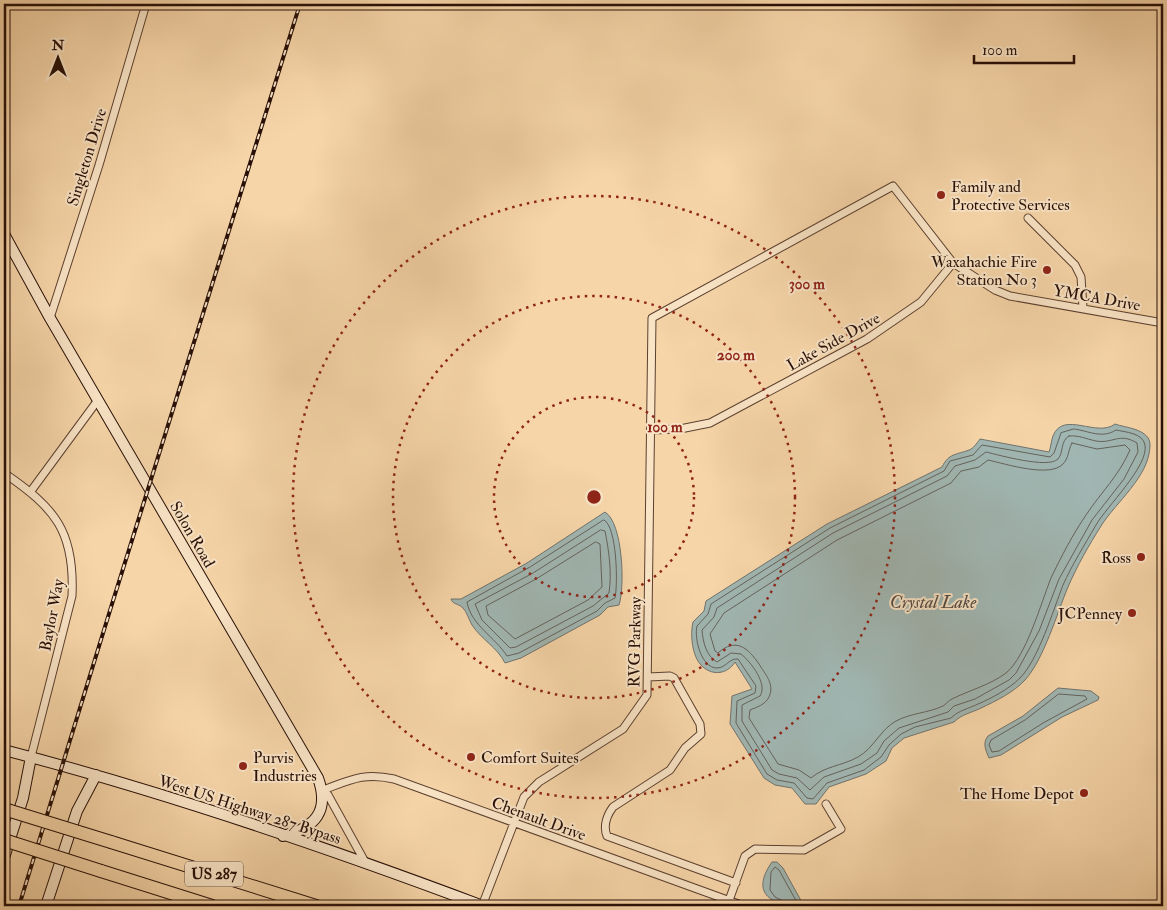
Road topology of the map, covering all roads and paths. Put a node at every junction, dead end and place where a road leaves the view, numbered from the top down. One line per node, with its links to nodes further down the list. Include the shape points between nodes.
1 (146, 4): 7 (street, Singleton Drive)
2 (893, 186): 5 (street, YMCA Drive); 10 (street, RVG Parkway, via 652,318)
3 (1028, 218): 6 (street, via 1075,265 1081,277)
4 (4, 234): 7 (main road, Solon Road)
5 (953, 263): 6 (street, YMCA Drive, via 1010,296); 10 (street, Lake Side Drive, via 921,302 867,339 710,423)
6 (1083, 308): 8 (street, YMCA Drive)
7 (50, 318): 9 (main road, Solon Road)
8 (1163, 323)
9 (98, 400): 12 (street); 17 (main road, Solon Road, via 295,737)
10 (651, 430): 13 (street, RVG Parkway)
11 (4, 473): 12 (street, Baylor Way)
12 (31, 491): 15 (street, Baylor Way, via 62,528 73,572 72,596)
13 (648, 677): 20 (street, RVG Parkway, via 647,695 623,729 539,782 524,796); 25 (street, via 674,678 700,724 701,734 684,748 670,770 613,807 608,814 607,836)
14 (4, 750): 15 (main road, West US Highway 287 Bypass)
15 (31, 757): 16 (main road, West US Highway 287 Bypass); 23 (main road, via 23,798)
16 (96, 775): 21 (main road, West US Highway 287 Bypass); 29 (main road, via 77,812)
17 (322, 790): 20 (street, Chenault Drive, via 360,776 374,775 394,779); 21 (main road, via 324,801 312,823 296,833); 24 (street, via 328,795)
18 (826, 804): 25 (street, via 841,829 804,850 755,849 749,852)
19 (4, 809): 31 (highway, US 287, bridge)
20 (514, 824): 26 (street, Chenault Drive); 32 (street, RVG Parkway)
21 (283, 836): 24 (main road, West US Highway 287 Bypass)
22 (4, 840): 30 (highway, US 287, bridge)
23 (4, 858)
24 (365, 863): 32 (main road, West US Highway 287 Bypass)
25 (736, 883): 26 (street)
26 (728, 904): 33 (street, Chenault Drive)
27 (4, 905): 28 (main road)
28 (8, 906)
29 (46, 906)
30 (212, 906)
31 (316, 906)
32 (482, 906)
33 (744, 906)

